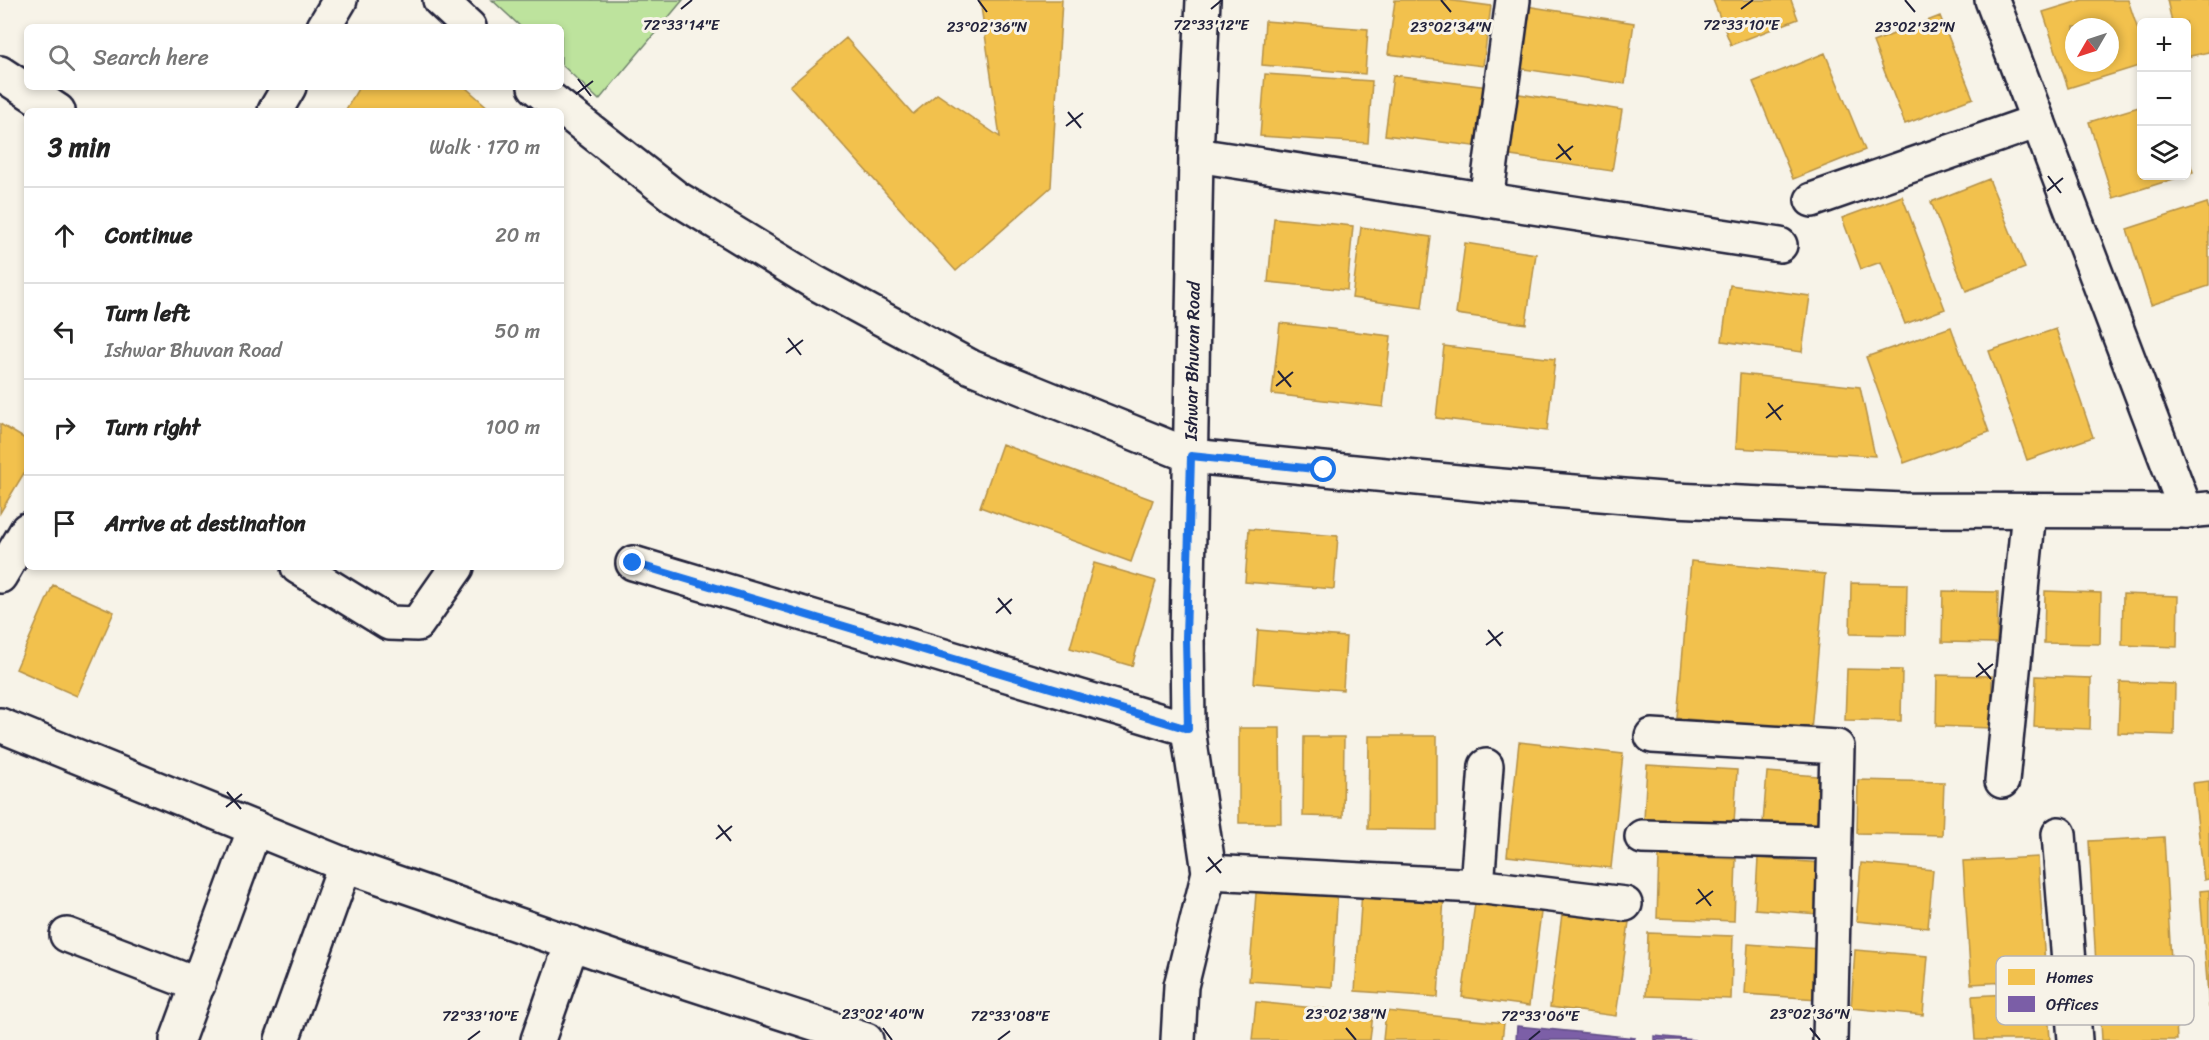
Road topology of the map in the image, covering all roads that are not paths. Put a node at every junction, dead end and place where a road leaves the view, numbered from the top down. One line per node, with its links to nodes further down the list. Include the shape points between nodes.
1 (340, 0): 6 (street)
2 (440, 0): 7 (street)
3 (1203, 0): 18 (street, Ishwar Bhuvan Road)
4 (1513, 0): 19 (street)
5 (1992, 0): 17 (street)
6 (326, 24)
7 (467, 24)
8 (0, 73): 9 (street)
9 (24, 89)
10 (26, 90): 13 (street)
11 (287, 90): 14 (street)
12 (539, 90): 15 (street)
13 (53, 108)
14 (277, 108)
15 (562, 108)
16 (564, 110): 22 (street, via 675,197 814,282 971,367)
17 (2038, 121): 20 (street); 23 (street)
18 (1196, 155): 19 (street); 22 (street, Ishwar Bhuvan Road)
19 (1486, 200): 21 (street)
20 (1812, 200)
21 (1780, 245)
22 (1191, 456): 24 (street, via 1674,500); 31 (street, Ishwar Bhuvan Road)
23 (2198, 510): 24 (street)
24 (2029, 511): 34 (street)
25 (24, 535): 29 (street)
26 (633, 563): 31 (street)
27 (303, 570): 28 (street, via 389,623 417,624)
28 (455, 570)
29 (0, 576)
30 (0, 725): 35 (street)
31 (1188, 729): 40 (street, Ishwar Bhuvan Road)
32 (1652, 736): 38 (street, via 1837,747)
33 (1486, 766): 41 (street)
34 (2002, 780)
35 (255, 828): 39 (street); 46 (street)
36 (2059, 834): 45 (street)
37 (1642, 837): 38 (street)
38 (1834, 842): 54 (street)
39 (345, 865): 44 (street); 50 (street)
40 (1209, 872): 41 (street); 53 (street, Ishwar Bhuvan Road, via 1181,986)
41 (1477, 886): 42 (street)
42 (1625, 904)
43 (67, 935): 46 (street)
44 (572, 944): 48 (street); 51 (street)
45 (2068, 956)
46 (198, 984): 49 (street)
47 (2074, 1025): 55 (street)
48 (789, 1028): 52 (street)
49 (177, 1040)
50 (282, 1040)
51 (538, 1040)
52 (866, 1040)
53 (1178, 1040)
54 (1830, 1040)
55 (2075, 1040)

